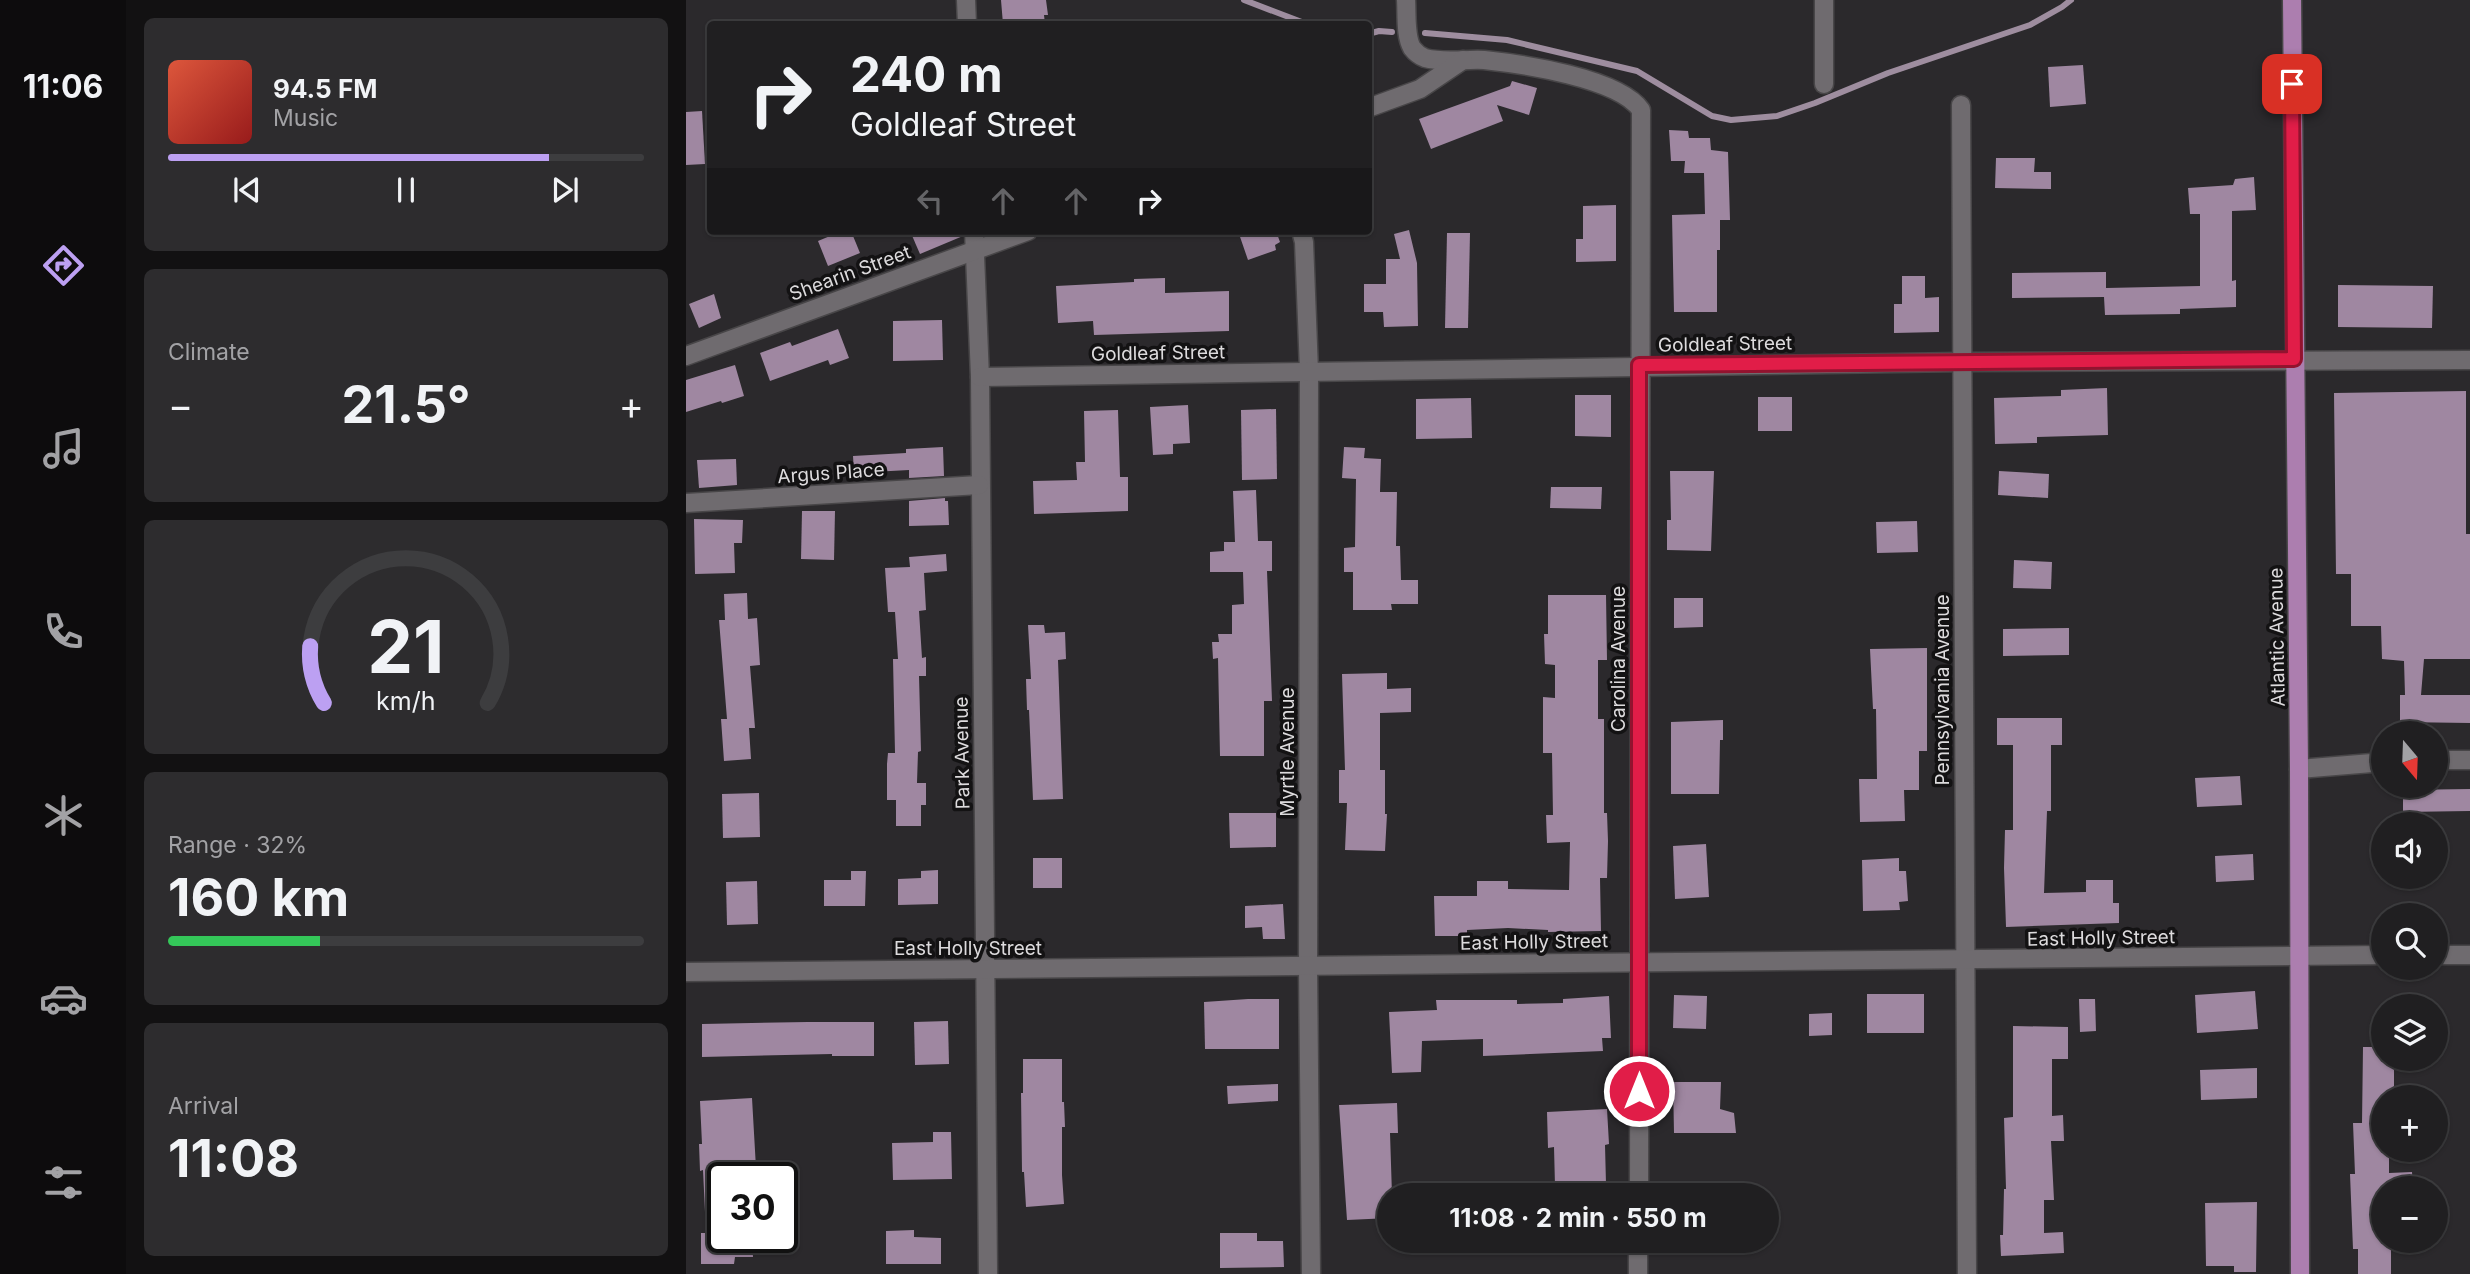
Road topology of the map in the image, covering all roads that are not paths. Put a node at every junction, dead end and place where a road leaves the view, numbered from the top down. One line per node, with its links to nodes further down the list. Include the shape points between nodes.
1 (966, 0): 5 (street)
2 (1406, 0): 6 (street, via 1412,48 1421,57)
3 (1824, 0): 7 (street)
4 (2292, 0): 15 (main road, Atlantic Avenue)
5 (967, 21)
6 (1463, 60): 9 (street, via 1420,89); 18 (street, Carolina Avenue, via 1541,68 1591,82 1634,100 1641,110)
7 (1824, 84)
8 (1961, 105): 17 (street, Pennsylvania Avenue)
9 (1372, 107)
10 (974, 235): 13 (street, Park Avenue)
11 (1017, 235): 13 (street, Shearin Street)
12 (1302, 235): 19 (street, Myrtle Avenue)
13 (975, 250): 14 (street, Shearin Street); 20 (street, Park Avenue)
14 (686, 356)
15 (2294, 359): 16 (street, Goldleaf Street); 17 (street, Goldleaf Street); 26 (main road, Atlantic Avenue)
16 (2470, 360)
17 (1961, 362): 18 (street, Goldleaf Street); 31 (street, Pennsylvania Avenue)
18 (1639, 365): 19 (street, Goldleaf Street); 32 (street, Carolina Avenue)
19 (1309, 371): 20 (street, Goldleaf Street); 33 (street, Myrtle Avenue)
20 (980, 377): 21 (street, Park Avenue)
21 (979, 485): 22 (street, Argus Place); 34 (street, Park Avenue)
22 (686, 503)
23 (2448, 760): 24 (street)
24 (2470, 760)
25 (2371, 763): 26 (street)
26 (2299, 769): 29 (main road, Atlantic Avenue)
27 (2448, 955): 28 (street)
28 (2470, 955)
29 (2299, 956): 30 (street, East Holly Street); 31 (street, East Holly Street); 42 (main road, Atlantic Avenue)
30 (2371, 956)
31 (1965, 961): 32 (street, East Holly Street); 41 (street, Pennsylvania Avenue)
32 (1639, 962): 33 (street, East Holly Street); 36 (street, Carolina Avenue)
33 (1308, 967): 34 (street, East Holly Street); 39 (street, Myrtle Avenue)
34 (986, 969): 35 (street, East Holly Street); 38 (street, Park Avenue)
35 (686, 972)
36 (1639, 1183)
37 (1639, 1253): 40 (street)
38 (988, 1274)
39 (1311, 1274)
40 (1638, 1274)
41 (1967, 1274)
42 (2300, 1274)

